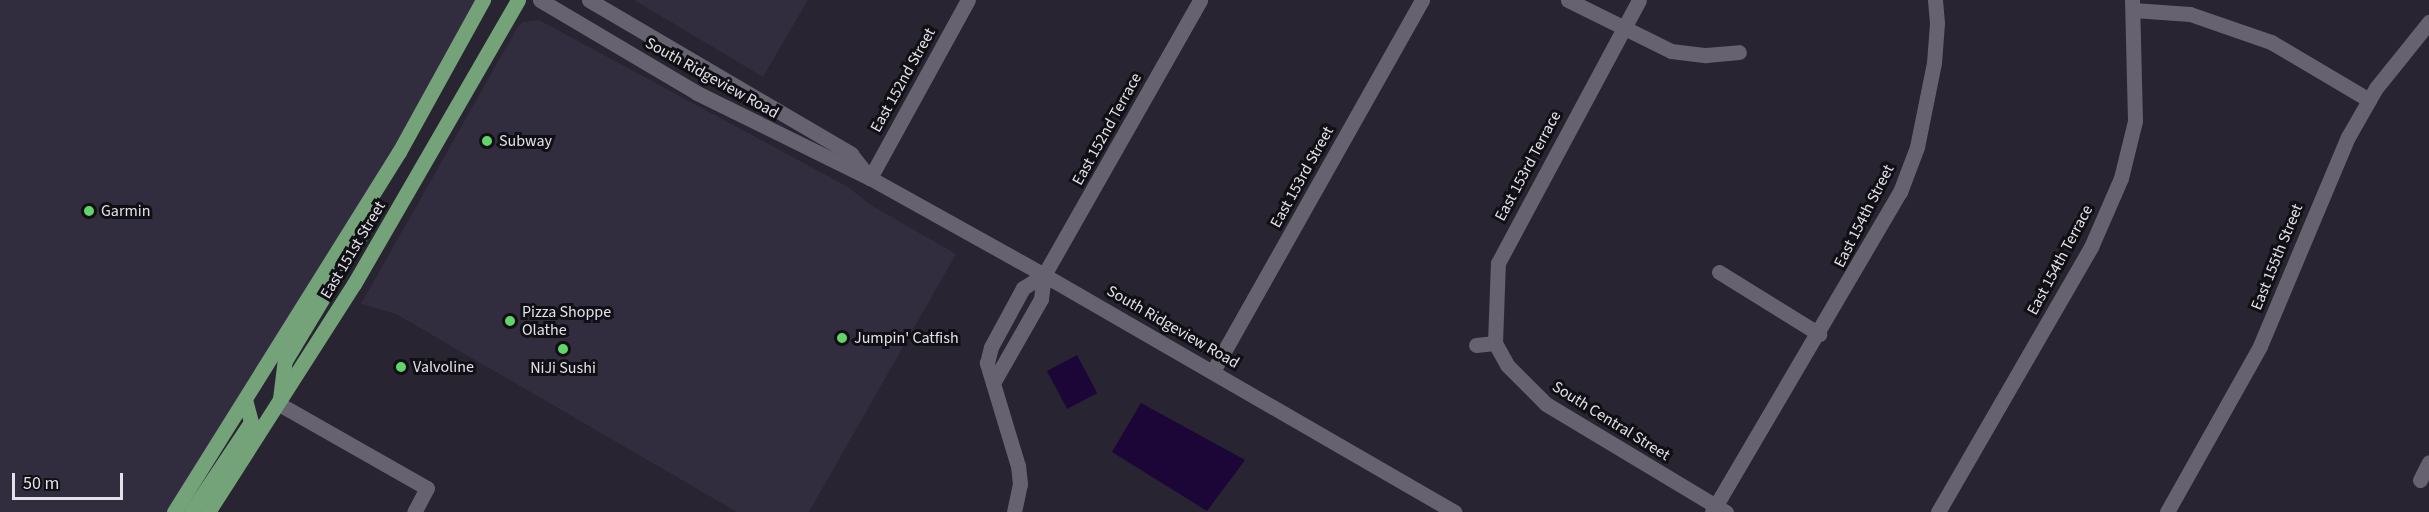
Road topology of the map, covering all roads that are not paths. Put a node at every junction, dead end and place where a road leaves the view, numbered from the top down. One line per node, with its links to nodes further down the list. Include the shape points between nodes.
1 (483, 0): 17 (main road, East 151st Street)
2 (518, 0): 25 (main road, East 151st Street, via 354,284)
3 (540, 0): 16 (street, South Ridgeview Road, via 697,93)
4 (590, 0): 16 (street, South Ridgeview Road, via 851,154)
5 (968, 0): 16 (street, East 152nd Street)
6 (1200, 0): 19 (street, East 152nd Terrace)
7 (1422, 0): 23 (street, East 153rd Street)
8 (1568, 0): 13 (street)
9 (1639, 0): 13 (street, East 153rd Terrace)
10 (1935, 0): 20 (street, East 154th Street, via 1934,63 1917,147 1896,200)
11 (2133, 5): 15 (street, via 2190,14 2271,42); 35 (street, East 154th Terrace, via 2135,121 2121,178 2091,247)
12 (2429, 22): 15 (street, East 155th Street)
13 (1623, 29): 14 (street, via 1671,51 1706,55); 21 (street, East 153rd Terrace, via 1498,263)
14 (1739, 52)
15 (2369, 100): 36 (street, East 155th Street, via 2327,182 2260,346)
16 (870, 178): 19 (street, South Ridgeview Road)
17 (371, 197): 24 (main road, East 151st Street); 25 (main road, via 370,216 363,233 285,361)
18 (1719, 272): 20 (street)
19 (1044, 275): 23 (street, South Ridgeview Road); 33 (street, via 1023,288 991,347 987,363 1018,465 1020,484)
20 (1819, 334): 28 (street, East 154th Street)
21 (1495, 343): 22 (street); 28 (street, South Central Street, via 1507,365 1546,404)
22 (1476, 345)
23 (1213, 371): 34 (street, South Ridgeview Road)
24 (245, 400): 29 (main road, East 151st Street); 30 (main road, via 251,422)
25 (279, 404): 31 (main road, East 151st Street); 32 (street, via 427,488)
26 (2429, 462): 27 (street)
27 (2420, 480)
28 (1718, 510)
29 (174, 512)
30 (191, 512)
31 (208, 512)
32 (414, 512)
33 (1014, 512)
34 (1454, 512)
35 (1938, 512)
36 (2167, 512)

